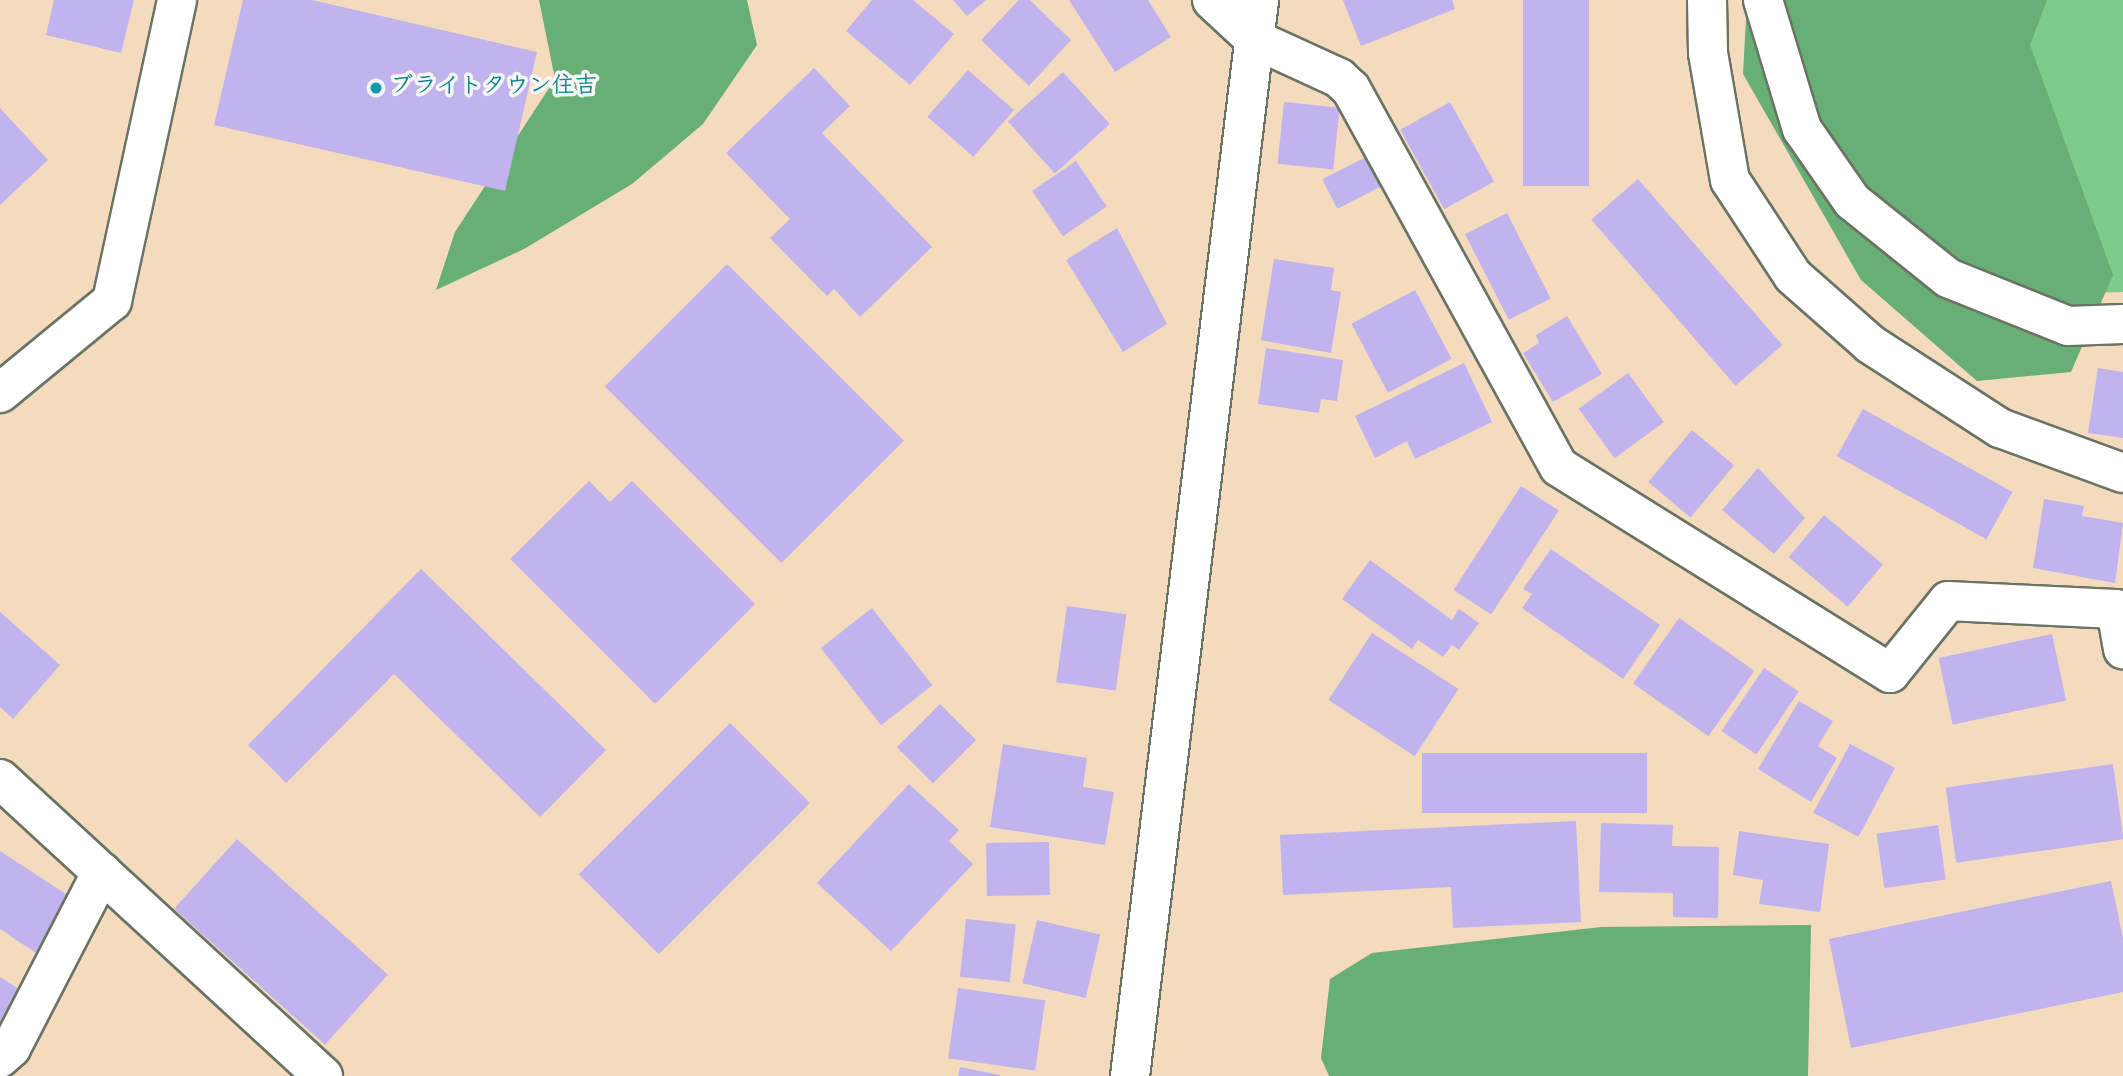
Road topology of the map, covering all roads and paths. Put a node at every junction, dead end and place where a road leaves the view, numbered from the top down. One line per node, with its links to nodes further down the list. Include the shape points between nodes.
1 (177, 0): 8 (street, via 111,301)
2 (1212, 0): 6 (street)
3 (1259, 0): 6 (street)
4 (1707, 0): 9 (street, via 1707,52 1730,180 1793,276 1870,344 2000,428)
5 (1763, 0): 7 (street, via 1802,129 1852,201 1948,278 2068,326)
6 (1254, 39): 10 (street, via 1339,78 1351,89 1559,467 1890,673 1948,601 2116,609); 15 (street)
7 (2123, 324)
8 (0, 393)
9 (2123, 473)
10 (2123, 649)
11 (0, 779): 12 (street)
12 (102, 872): 13 (street, via 11,1048); 14 (street)
13 (0, 1058)
14 (323, 1076)
15 (1130, 1076)

